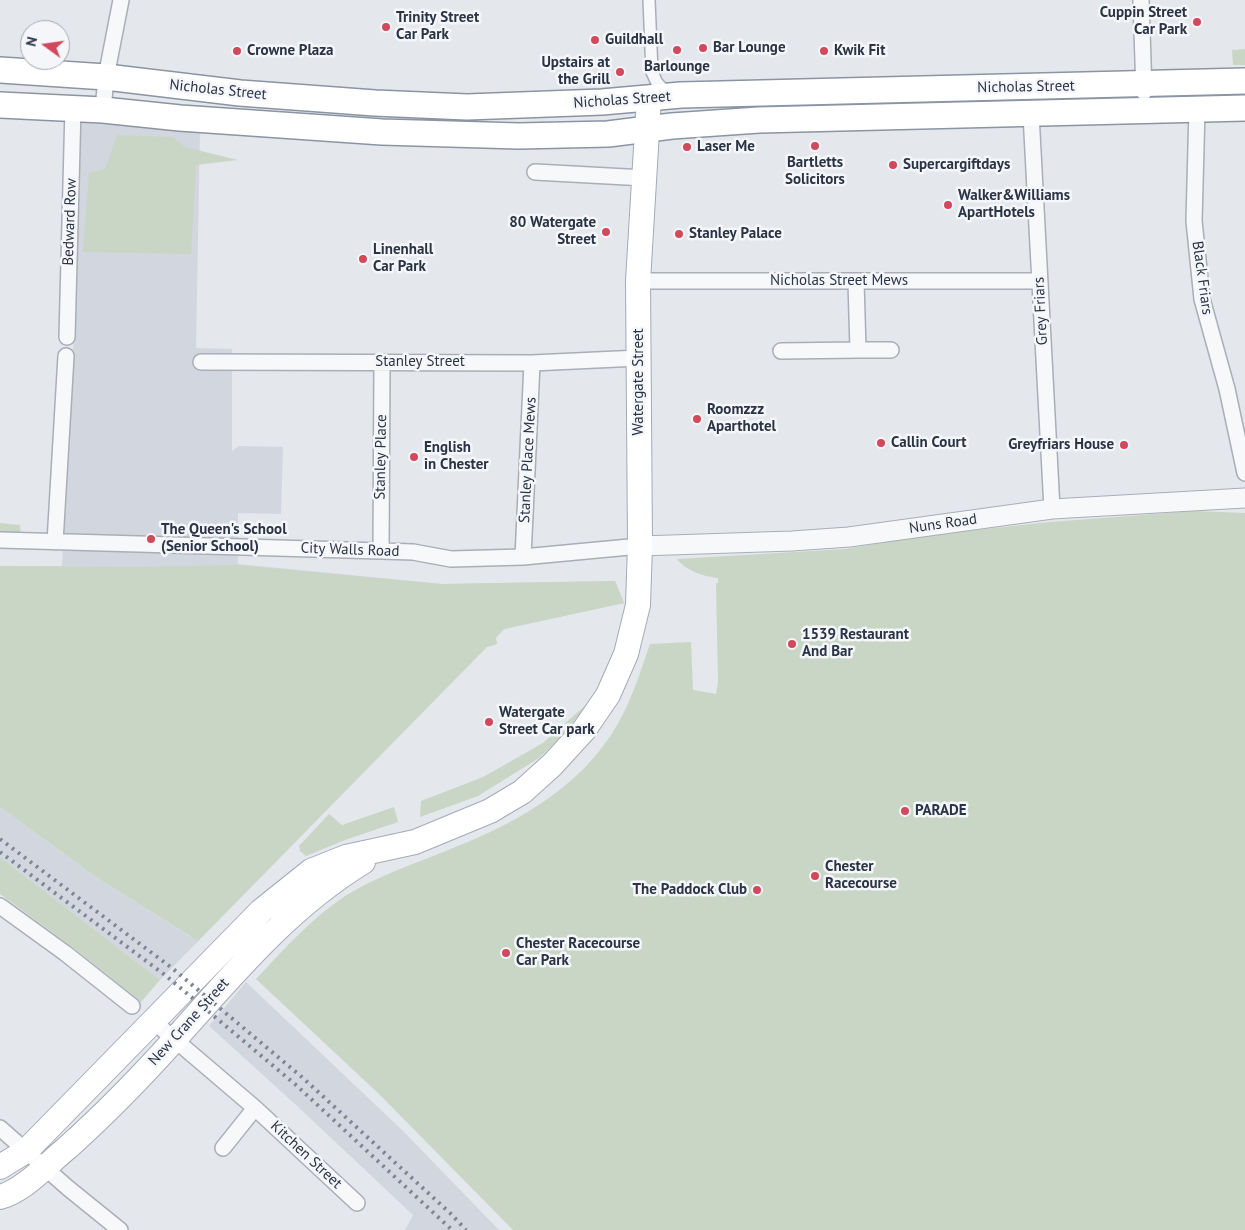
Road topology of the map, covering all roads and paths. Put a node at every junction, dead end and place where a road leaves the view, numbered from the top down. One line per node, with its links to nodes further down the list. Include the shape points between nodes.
1 (122, 0): 5 (street)
2 (649, 0): 8 (street, via 652,72)
3 (1141, 0): 7 (street)
4 (0, 70): 5 (highway, Nicholas Street)
5 (106, 77): 8 (highway, Nicholas Street, via 240,93 467,107); 13 (street)
6 (1245, 81): 7 (highway, Nicholas Street)
7 (1144, 85): 8 (highway, Nicholas Street); 14 (street)
8 (659, 97): 16 (main road, Watergate Street)
9 (0, 106): 10 (highway, Nicholas Street)
10 (73, 108): 13 (highway, Nicholas Street); 23 (street, Bedward Row)
11 (1245, 108): 12 (highway, Nicholas Street)
12 (1197, 109): 14 (highway, Nicholas Street); 32 (street, Black Friars, via 1194,221 1202,299 1227,389)
13 (103, 110): 17 (highway, Nicholas Street, via 382,132 519,136)
14 (1144, 110): 15 (highway, Nicholas Street)
15 (1031, 114): 16 (highway, Nicholas Street, via 759,120); 21 (street, Grey Friars)
16 (646, 129): 17 (highway, Nicholas Street); 19 (main road, Watergate Street)
17 (608, 134): 19 (main road, via 627,146)
18 (535, 172): 19 (street)
19 (645, 178): 20 (main road, Watergate Street)
20 (638, 281): 22 (street, Nicholas Street Mews); 28 (main road, Watergate Street)
21 (1040, 281): 22 (street, Nicholas Street Mews); 34 (street, Grey Friars)
22 (856, 282): 24 (street)
23 (67, 337)
24 (858, 350): 25 (street); 26 (street)
25 (891, 350)
26 (781, 351)
27 (66, 356): 36 (street)
28 (639, 358): 31 (street, Stanley Street); 37 (main road, Watergate Street)
29 (201, 362): 30 (street, Stanley Street)
30 (382, 362): 31 (street, Stanley Street); 38 (street, Stanley Place)
31 (532, 363): 39 (street, Stanley Place Mews)
32 (1245, 474)
33 (1245, 498): 34 (street, Nuns Road)
34 (1052, 509): 37 (street, Nuns Road, via 849,537)
35 (0, 540): 36 (street, City Walls Road)
36 (56, 542): 38 (street, City Walls Road)
37 (640, 546): 39 (street, City Walls Road); 40 (main road, Watergate Street)
38 (380, 551): 39 (street, City Walls Road, via 413,552 451,559)
39 (524, 557)
40 (639, 586): 41 (main road, New Crane Street, via 638,605 626,654 608,695 584,730 552,765 522,792 490,810 415,842)
41 (381, 850): 44 (main road, New Crane Street, via 346,857 311,871 261,911); 45 (main road, New Crane Street, via 308,900 237,968)
42 (0, 906): 43 (street)
43 (132, 1006)
44 (153, 1021): 45 (street, Kitchen Street); 49 (main road, New Crane Street)
45 (175, 1039): 46 (street, Kitchen Street); 51 (main road, New Crane Street, via 91,1127)
46 (255, 1108): 48 (street); 53 (street, Kitchen Street)
47 (0, 1128): 49 (street)
48 (222, 1148)
49 (26, 1151): 50 (main road, New Crane Street); 51 (street)
50 (0, 1167)
51 (44, 1167): 52 (main road, New Crane Street, via 27,1182); 54 (street)
52 (0, 1197)
53 (356, 1202)
54 (120, 1230)

